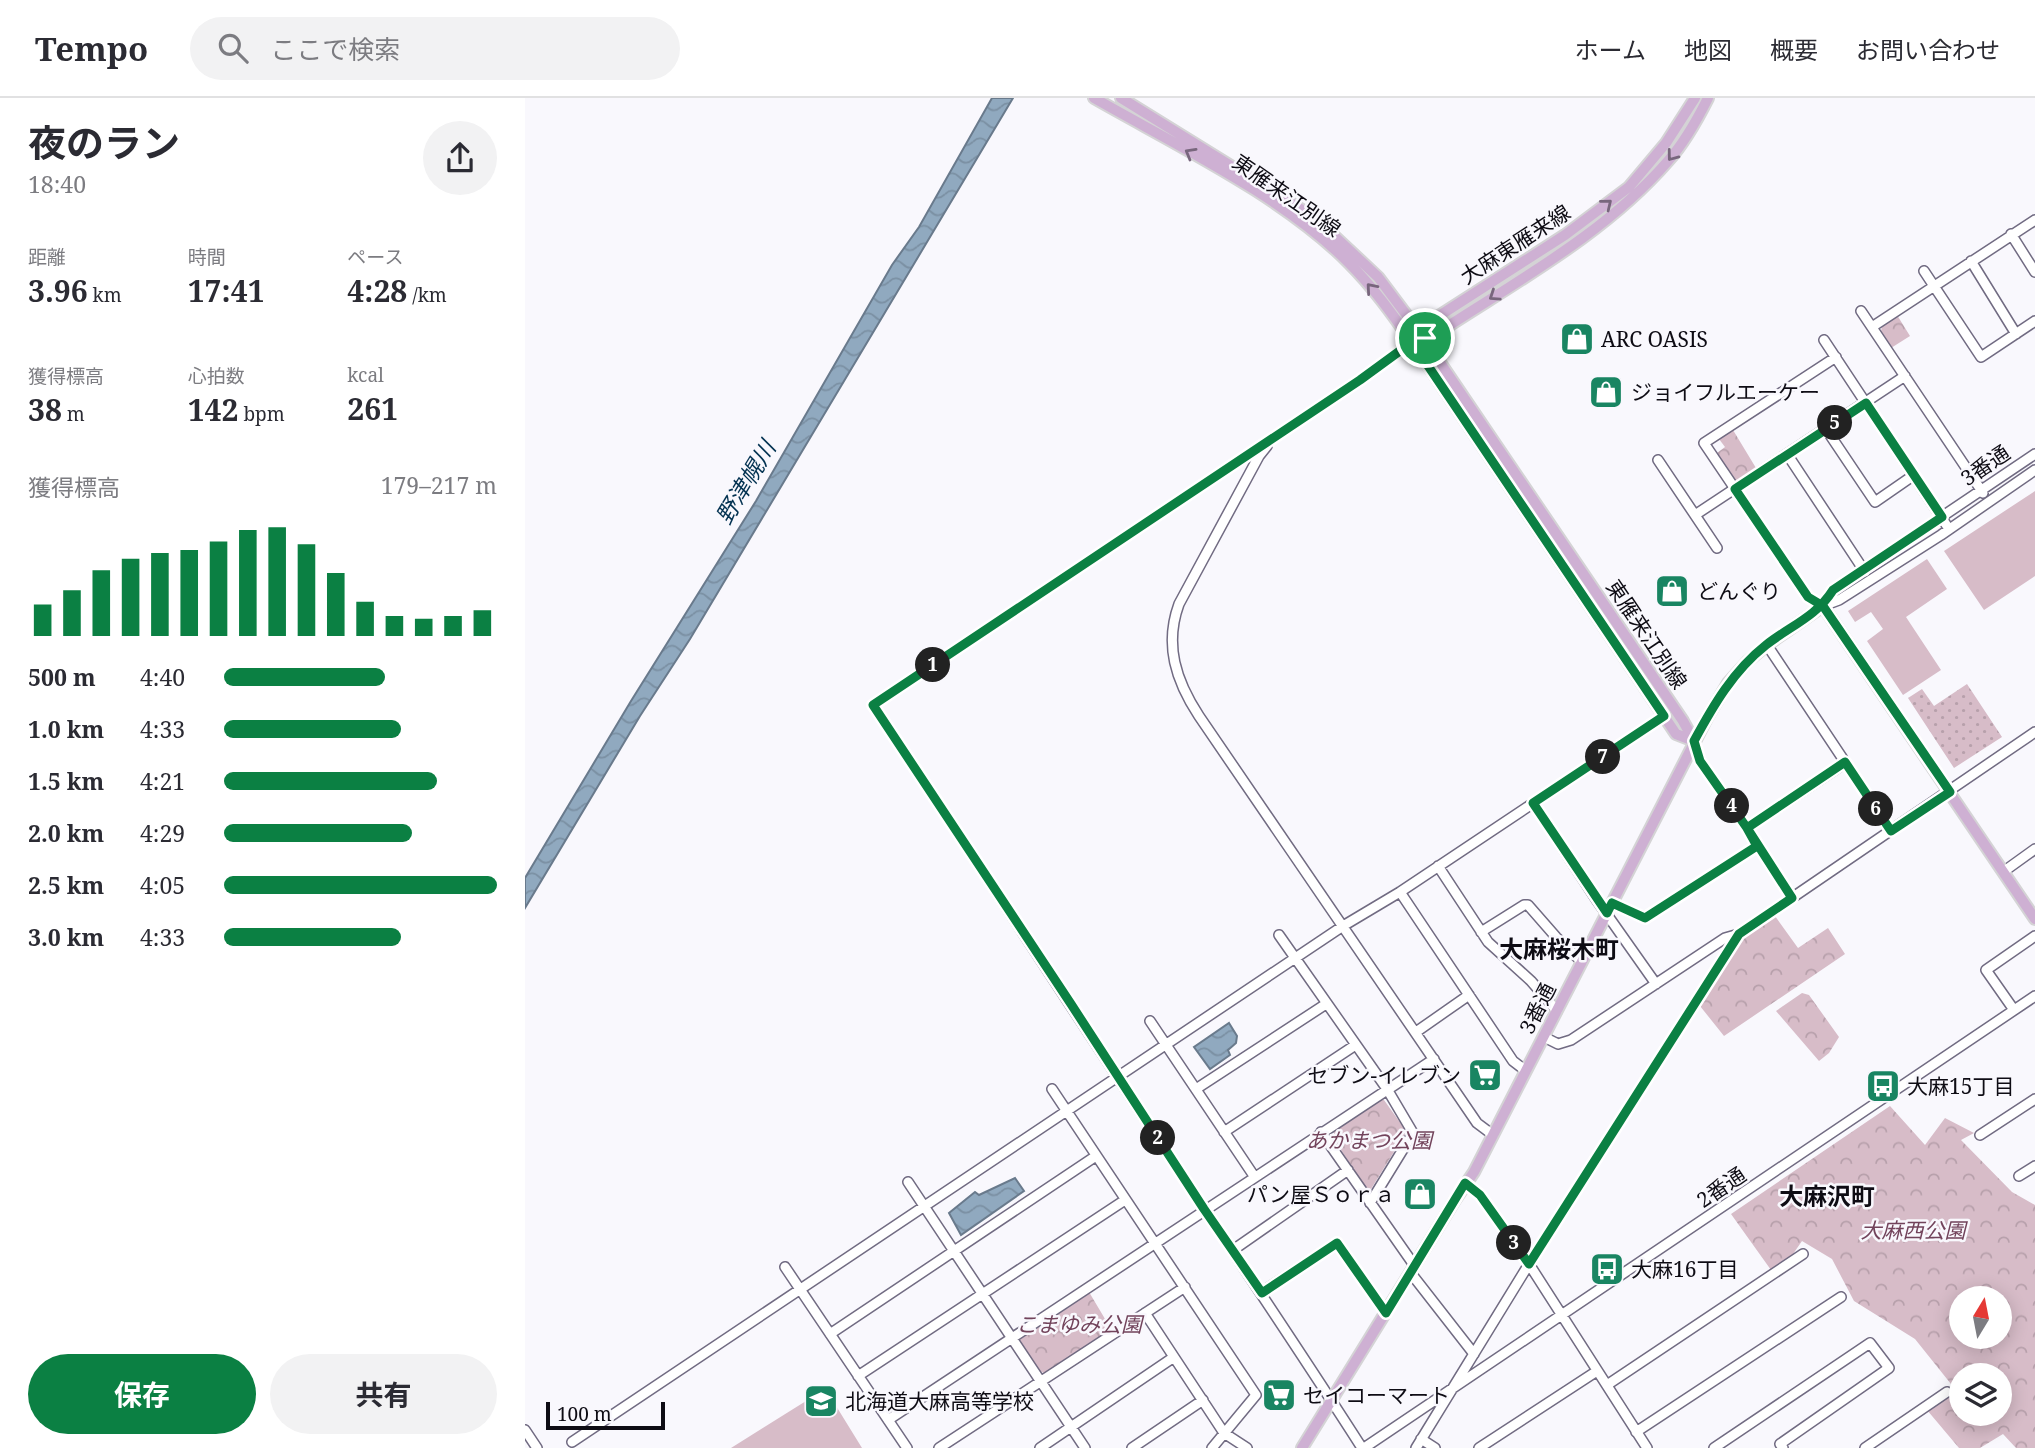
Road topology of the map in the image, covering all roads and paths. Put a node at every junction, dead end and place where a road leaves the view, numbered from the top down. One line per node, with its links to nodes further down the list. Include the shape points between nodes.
1 (1094, 98): 17 (main road, 東雁来江別線, one-way to 1, via 1348,263 1307,227)
2 (1121, 98): 15 (main road, 東雁来江別線, via 1315,218 1378,277)
3 (1695, 98): 15 (main road, 大麻東雁来線, one-way to 3, via 1428,323 1565,235 1629,187 1666,143)
4 (1708, 98): 15 (main road, 大麻東雁来線, one-way to 15, via 1670,159 1633,198 1436,334)
5 (2035, 220): 6 (street)
6 (2011, 234): 7 (street); 9 (street)
7 (1971, 261): 10 (street); 14 (street)
8 (1924, 271): 10 (street)
9 (2035, 272)
10 (1934, 286): 13 (street); 14 (street, via 1981,357)
11 (1861, 311): 13 (street)
12 (2035, 321): 14 (street)
13 (1872, 327): 19 (street)
14 (2016, 334)
15 (1422, 335): 17 (main road, 大麻東雁来線); 41 (main road, 東雁来江別線)
16 (1824, 340): 18 (street)
17 (1412, 342): 22 (street); 39 (main road, 東雁来江別線)
18 (1836, 357): 20 (street); 28 (street, via 1704,443)
19 (1905, 376): 20 (street); 29 (street)
20 (1866, 403): 21 (street); 27 (street)
21 (1826, 429): 23 (street); 27 (street, via 1875,502)
22 (1280, 434): 56 (street, via 1259,456 1179,604 1172,631 1173,653 1186,697); 76 (street, via 873,705)
23 (1787, 454): 28 (street); 35 (street)
24 (2035, 454): 29 (street, 3番通)
25 (1658, 460): 31 (street)
26 (2035, 470): 30 (street, 3番通)
27 (1914, 475): 32 (street)
28 (1735, 489): 31 (street); 37 (street, via 1808,597)
29 (1982, 490): 30 (street); 32 (street, 3番通)
30 (1989, 502): 33 (street, 3番通)
31 (1695, 515): 34 (street)
32 (1942, 517): 33 (street); 35 (street, 3番通)
33 (1949, 529): 36 (street, 3番通)
34 (1717, 548)
35 (1864, 569): 36 (street); 37 (street, 3番通, via 1833,590)
36 (1870, 580): 37 (street, 3番通)
37 (1823, 606): 38 (main road, 3番通); 43 (main road)
38 (1767, 645): 41 (main road, 3番通, via 1728,683); 42 (street)
39 (1664, 716): 41 (main road, 東雁来江別線, via 1676,734); 44 (street)
40 (2035, 732): 43 (street)
41 (1694, 741): 45 (street, via 1700,761); 54 (main road, 3番通)
42 (1845, 762): 45 (street); 46 (street)
43 (1950, 792): 46 (street); 50 (main road)
44 (1533, 803): 49 (street); 54 (street)
45 (1747, 828): 47 (street)
46 (1891, 831): 52 (street)
47 (1757, 846): 52 (street); 54 (street, via 1645,918)
48 (2035, 849): 50 (street)
49 (1438, 866): 51 (street); 57 (street)
50 (2003, 872): 53 (main road)
51 (1400, 892): 56 (street); 64 (street)
52 (1792, 898): 58 (street)
53 (2032, 906): 55 (main road)
54 (1610, 908): 62 (main road, 3番通); 63 (street)
55 (2035, 919)
56 (1343, 926): 61 (street); 70 (street)
57 (1481, 932): 62 (street, via 1528,905); 68 (street)
58 (1739, 934): 63 (street); 101 (street)
59 (1279, 935): 61 (street)
60 (2035, 936): 67 (street, via 1986,970)
61 (1295, 959): 66 (street); 72 (street)
62 (1582, 962): 68 (main road, 3番通)
63 (1656, 984): 71 (street, via 1571,1040 1558,1044)
64 (1469, 995): 70 (street); 75 (street, via 1513,1061)
65 (2035, 996): 67 (street, 2番通)
66 (1326, 1004): 73 (street); 78 (street)
67 (2014, 1010): 111 (street, 2番通)
68 (1557, 1011): 71 (main road, 3番通)
69 (1150, 1021): 72 (street)
70 (1416, 1032): 74 (street)
71 (1544, 1037): 75 (main road, 3番通)
72 (1166, 1045): 76 (street); 78 (street)
73 (1355, 1046): 79 (street); 82 (street)
74 (1433, 1059): 79 (street); 84 (street, via 1477,1123)
75 (1526, 1071): 84 (main road, 3番通)
76 (1118, 1077): 81 (street); 96 (street)
77 (1052, 1089): 81 (street)
78 (1196, 1089): 82 (street)
79 (1387, 1089): 83 (street); 94 (street, via 1413,1133)
80 (2035, 1099): 85 (street)
81 (1066, 1111): 86 (street); 95 (street)
82 (1224, 1132): 89 (street)
83 (1321, 1132): 88 (street); 89 (street)
84 (1493, 1135): 92 (main road, 3番通)
85 (1980, 1136)
86 (1096, 1156): 93 (street); 99 (street)
87 (2035, 1166): 90 (street)
88 (1348, 1170): 94 (street); 98 (street)
89 (1254, 1176): 96 (street)
90 (2019, 1176)
91 (908, 1182): 95 (street)
92 (1465, 1183): 101 (street, via 1480,1195); 103 (main road, 3番通)
93 (1125, 1200): 97 (street); 107 (street)
94 (1370, 1203): 103 (street)
95 (924, 1206): 99 (street); 105 (street)
96 (1204, 1209): 97 (street); 98 (street)
97 (1153, 1243): 104 (street); 113 (street)
98 (1233, 1250): 106 (street)
99 (954, 1251): 107 (street); 112 (street)
100 (1803, 1254): 119 (street)
101 (1529, 1264): 111 (street); 114 (street)
102 (785, 1267): 105 (street)
103 (1412, 1268): 110 (main road, 3番通); 114 (street)
104 (1185, 1287): 109 (street); 128 (street, via 1256,1395)
105 (801, 1289): 112 (street); 129 (street)
106 (1262, 1293): 110 (street, via 1337,1243); 122 (street)
107 (983, 1295): 113 (street); 117 (street)
108 (1841, 1297): 127 (street)
109 (1146, 1313): 115 (street); 118 (street)
110 (1386, 1313): 122 (main road, 3番通)
111 (1563, 1315): 116 (street); 120 (street, 2番通)
112 (830, 1334): 117 (street)
113 (1012, 1338): 118 (street); 124 (street)
114 (1474, 1354): 120 (street)
115 (1174, 1357): 123 (street); 125 (street)
116 (1597, 1371): 119 (street); 143 (street)
117 (858, 1376): 124 (street)
118 (1041, 1382): 125 (street); 134 (street)
119 (1607, 1385): 127 (street)
120 (1454, 1387): 130 (street); 141 (street, 2番通)
121 (1947, 1392): 147 (street)
122 (1333, 1399): 140 (main road, 3番通); 141 (street)
123 (1203, 1400): 128 (street); 137 (street)
124 (888, 1420): 133 (street)
125 (1071, 1427): 135 (street); 136 (street)
126 (525, 1430): 132 (street)
127 (1636, 1432): 144 (street)
128 (1224, 1433): 138 (street); 139 (street)
129 (572, 1442)
130 (1418, 1444): 142 (street)
131 (1728, 1444): 145 (street); 146 (street, via 1870,1343 1889,1368 1780,1444)
132 (537, 1448)
133 (907, 1448)
134 (939, 1448)
135 (1040, 1448)
136 (1086, 1448)
137 (1132, 1448)
138 (1212, 1448)
139 (1247, 1448)
140 (1301, 1448)
141 (1363, 1448)
142 (1435, 1448)
143 (1479, 1448)
144 (1647, 1448)
145 (1714, 1448)
146 (1783, 1448)
147 (1865, 1448)

